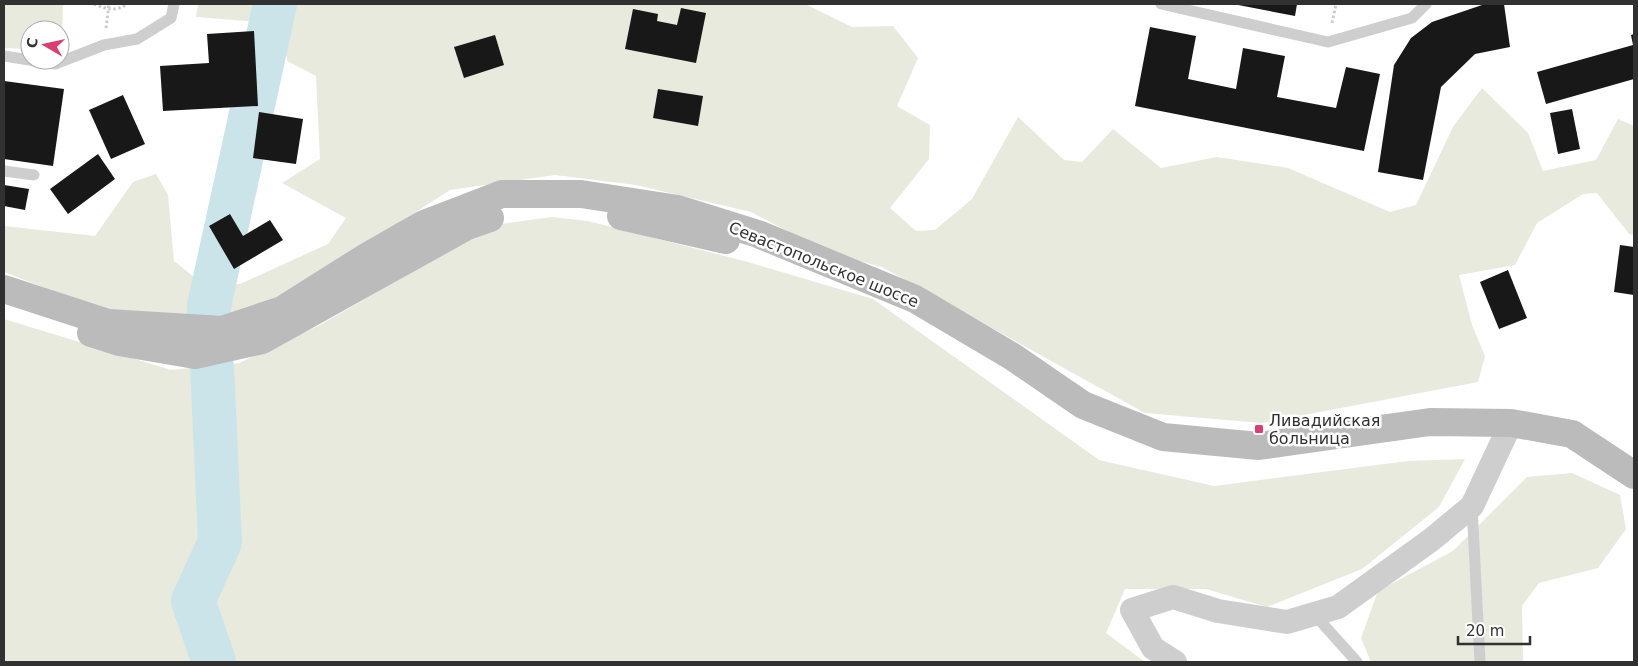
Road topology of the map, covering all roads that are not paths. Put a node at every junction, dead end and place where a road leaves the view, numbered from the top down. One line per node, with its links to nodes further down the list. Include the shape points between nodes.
1 (174, 4): 4 (lane, via 171,18 137,40 104,45 55,64)
2 (1161, 4): 3 (lane, via 1328,42 1412,18)
3 (1426, 4)
4 (4, 56)
5 (4, 171): 6 (lane)
6 (34, 175)
7 (4, 289): 9 (main road, Севастопольское шоссе, via 108,323 222,330 282,310 424,224 502,194 580,194 678,209 758,234 906,295 1013,357 1083,405 1163,438 1259,446 1430,422)
8 (4, 305): 9 (main road, via 119,342 195,355 262,340 467,226 505,212 538,208 609,213 736,242 904,306 1047,400 1132,439 1188,455 1237,460)
9 (1508, 430): 10 (main road, Севастопольское шоссе, via 1572,434); 11 (street)
10 (1630, 465)
11 (1472, 506): 12 (street, via 1338,607); 15 (lane)
12 (1314, 614): 13 (street, via 1286,622 1218,611 1173,597 1132,610 1153,648); 14 (lane)
13 (1175, 662)
14 (1357, 662)
15 (1480, 662)

